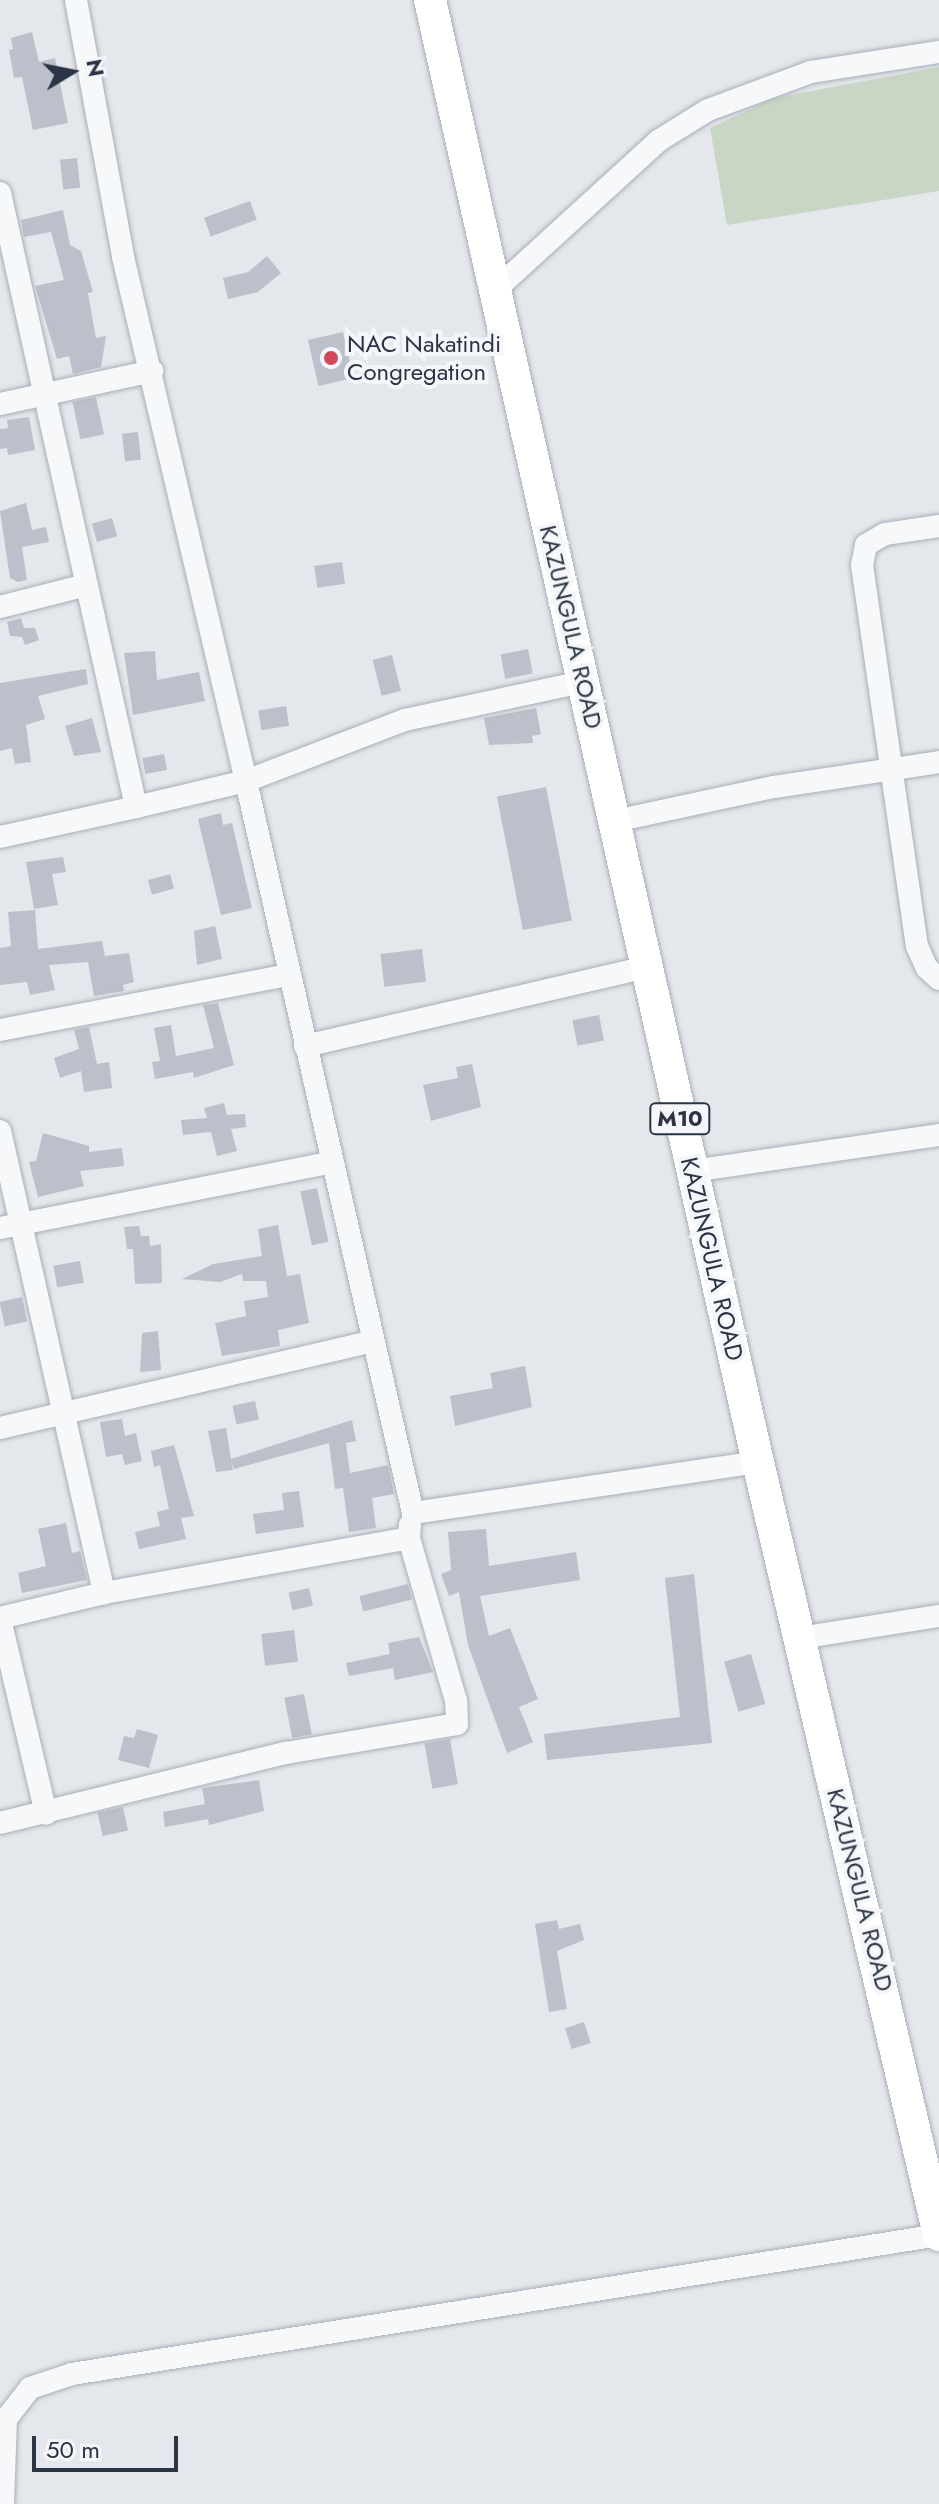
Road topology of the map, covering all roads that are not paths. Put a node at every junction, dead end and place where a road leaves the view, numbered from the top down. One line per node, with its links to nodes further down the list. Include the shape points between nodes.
1 (76, 0): 6 (street, via 123,257)
2 (430, 0): 5 (highway, KAZUNGULA ROAD / M10)
3 (939, 52): 5 (street, via 811,72 708,110 658,141)
4 (1, 201): 7 (street)
5 (494, 291): 12 (highway, KAZUNGULA ROAD / M10)
6 (152, 371): 7 (street); 15 (street)
7 (44, 394): 8 (street); 10 (street)
8 (0, 404)
9 (939, 526): 14 (street, via 885,534 866,545 862,565)
10 (86, 585): 11 (street); 16 (street)
11 (0, 607)
12 (583, 682): 15 (street, via 405,720); 17 (highway, KAZUNGULA ROAD / M10)
13 (939, 762): 14 (street)
14 (894, 769): 17 (street); 21 (street, via 917,946)
15 (246, 781): 16 (street); 20 (street)
16 (136, 807): 18 (street)
17 (615, 821): 19 (highway, KAZUNGULA ROAD / M10)
18 (0, 837)
19 (648, 967): 23 (street); 27 (highway, KAZUNGULA ROAD / M10)
20 (287, 975): 22 (street); 23 (street)
21 (939, 979)
22 (0, 1030)
23 (305, 1046): 26 (street)
24 (0, 1131): 28 (street)
25 (939, 1135): 27 (street)
26 (333, 1162): 28 (street); 30 (street)
27 (692, 1171): 33 (highway, KAZUNGULA ROAD / M10)
28 (23, 1223): 29 (street); 31 (street)
29 (0, 1228)
30 (371, 1342): 31 (street); 34 (street)
31 (61, 1414): 32 (street); 36 (street)
32 (0, 1428)
33 (758, 1462): 34 (street); 39 (highway, KAZUNGULA ROAD / M10)
34 (413, 1513): 35 (street)
35 (409, 1538): 36 (street); 40 (street, via 461,1720 457,1724 286,1753)
36 (104, 1593): 38 (street)
37 (939, 1616): 39 (street)
38 (0, 1618): 40 (street)
39 (800, 1638): 42 (highway, KAZUNGULA ROAD / M10)
40 (46, 1814): 41 (street)
41 (0, 1823)
42 (939, 2235): 43 (street, via 72,2374 30,2388 6,2419)
43 (3, 2504)

